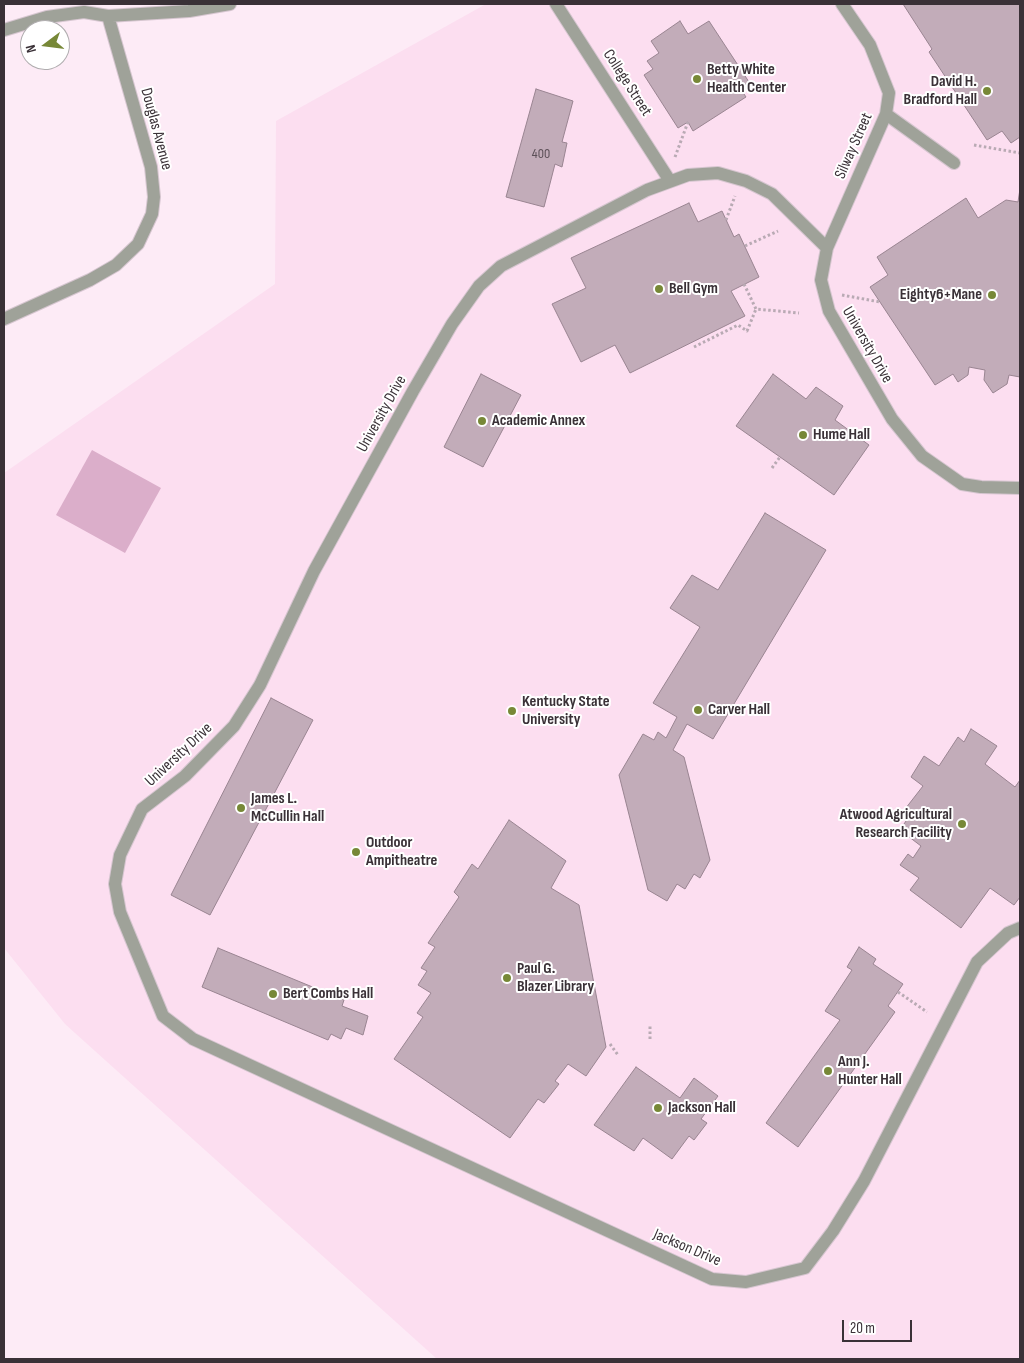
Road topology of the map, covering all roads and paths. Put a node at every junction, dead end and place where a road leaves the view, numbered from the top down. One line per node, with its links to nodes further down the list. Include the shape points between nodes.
1 (230, 4): 4 (street, via 189,11)
2 (556, 4): 12 (street, College Street)
3 (842, 4): 6 (street, Silway Street, via 873,53 889,93)
4 (108, 16): 5 (street, via 84,12 47,17); 23 (street, Douglas Avenue, via 151,167 152,214 138,244 116,265)
5 (4, 30)
6 (886, 114): 11 (street); 17 (street, Silway Street)
7 (688, 122): 10 (path)
8 (974, 145): 9 (path)
9 (1020, 152)
10 (672, 163)
11 (954, 163)
12 (670, 181): 17 (street, University Drive, via 688,175 718,173 746,181 772,194); 35 (street, University Drive, via 501,266 479,286 413,390 306,585 260,685 234,726 185,776 142,810 120,855 115,884 120,912 164,1016 193,1039)
13 (735, 195): 14 (path)
14 (726, 220)
15 (778, 231): 16 (path)
16 (745, 246)
17 (827, 248): 27 (street, University Drive, via 821,280 829,311 892,419 922,456 962,484)
18 (744, 284): 21 (path)
19 (839, 294): 20 (path)
20 (880, 302)
21 (756, 309): 22 (path); 24 (path, via 747,331 738,325)
22 (799, 313)
23 (4, 319)
24 (694, 347)
25 (780, 457): 26 (path)
26 (772, 468)
27 (1020, 488)
28 (1020, 928): 35 (street, Jackson Drive, via 1008,933 978,962 864,1182 805,1268 746,1282 712,1278)
29 (898, 992): 30 (path)
30 (928, 1012)
31 (650, 1025): 32 (path)
32 (650, 1039)
33 (610, 1044): 34 (path)
34 (618, 1055)
35 (356, 1114)

